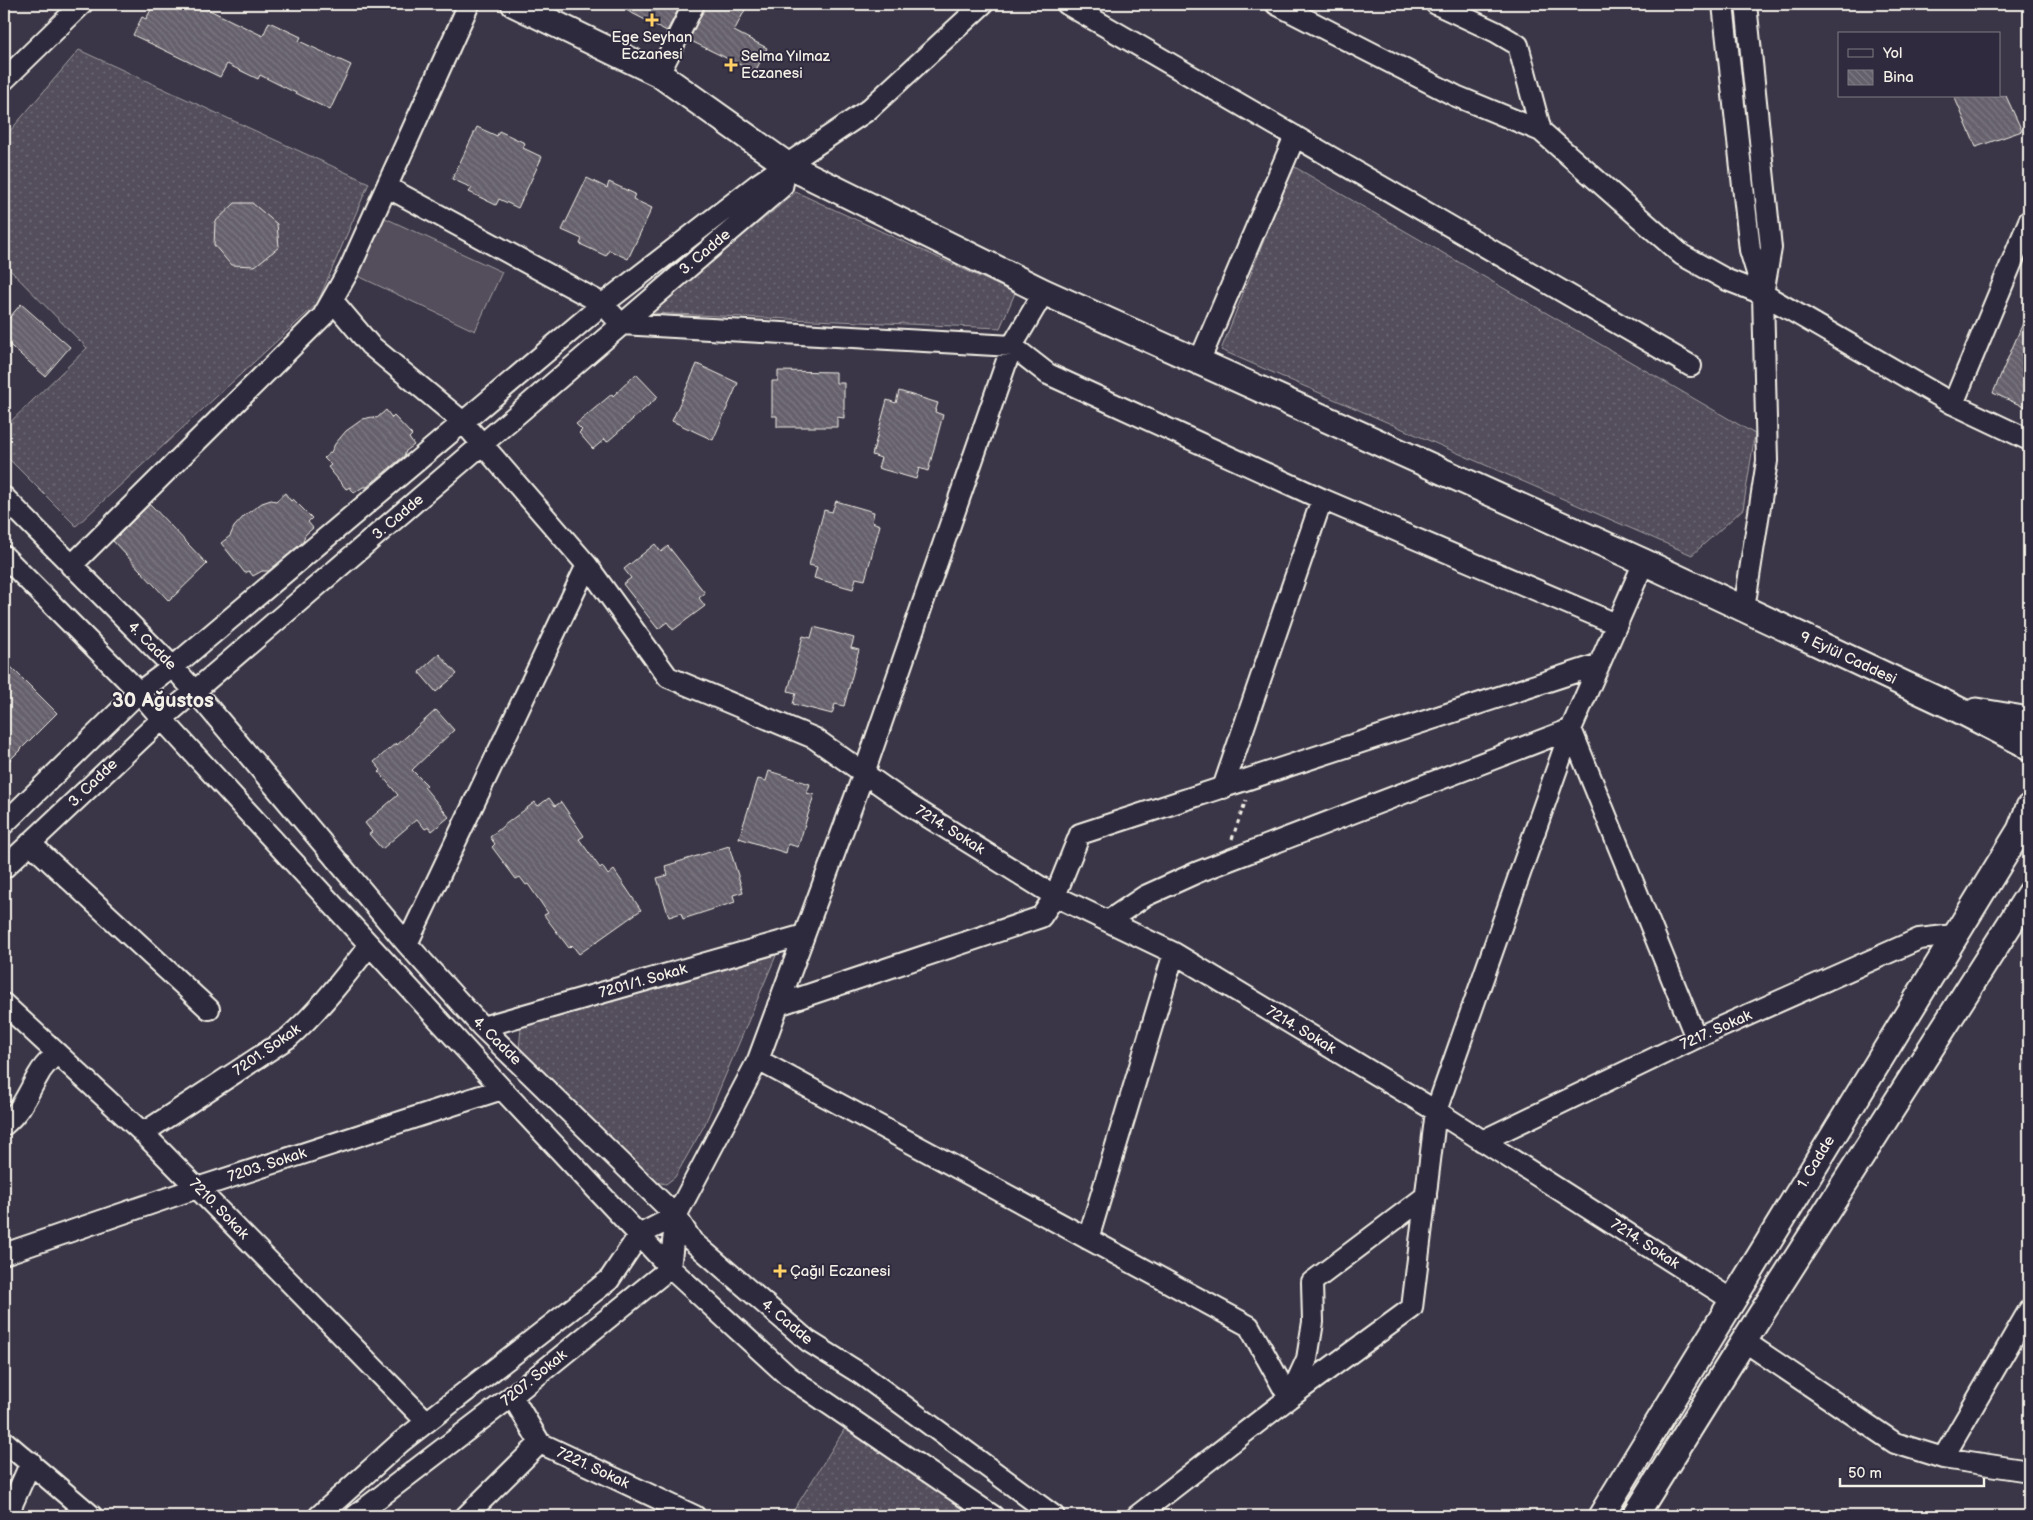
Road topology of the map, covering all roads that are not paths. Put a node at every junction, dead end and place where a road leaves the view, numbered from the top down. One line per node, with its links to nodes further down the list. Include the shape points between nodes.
1 (82, 4): 12 (street)
2 (469, 4): 16 (street)
3 (514, 4): 11 (main road, 9 Eylül Caddesi)
4 (694, 4): 11 (street)
5 (983, 4): 15 (street, 3. Cadde, via 868,110)
6 (1067, 4): 14 (street)
7 (1276, 4): 13 (street, via 1456,96)
8 (1436, 4): 13 (street, via 1518,45)
9 (1723, 4): 19 (street, via 1750,250)
10 (1746, 4): 19 (street, via 1771,248)
11 (659, 74): 15 (main road, 9 Eylül Caddesi)
12 (4, 80)
13 (1541, 131): 19 (street, via 1682,255 1728,280)
14 (1296, 136): 24 (street); 25 (street)
15 (787, 165): 18 (main road, 9 Eylül Caddesi); 21 (street, 3. Cadde); 22 (street, 3. Cadde, via 782,187)
16 (387, 187): 20 (street); 21 (street)
17 (2029, 221): 26 (street)
18 (1044, 292): 23 (street); 24 (main road, 9 Eylül Caddesi)
19 (1763, 294): 26 (street); 36 (street, via 1767,461)
20 (332, 300): 27 (street, 7214. Sokak, via 370,345); 35 (street, via 323,316)
21 (603, 304): 22 (street); 27 (street, 3. Cadde)
22 (621, 324): 23 (street); 29 (street, 3. Cadde)
23 (1012, 346): 31 (street, via 1048,374); 47 (street)
24 (1199, 362): 33 (main road, 9 Eylül Caddesi)
25 (1691, 366)
26 (1953, 404): 28 (street)
27 (463, 422): 29 (street, 7214. Sokak); 39 (street, 3. Cadde)
28 (2029, 440)
29 (483, 444): 34 (street, 7214. Sokak); 40 (street, 3. Cadde)
30 (4, 497): 35 (street, 4. Cadde)
31 (1322, 499): 37 (street); 48 (street)
32 (4, 556): 41 (street, 4. Cadde)
33 (1644, 562): 36 (main road, 9 Eylül Caddesi); 37 (street)
34 (587, 565): 47 (street, 7214. Sokak, via 668,677 814,738); 58 (street)
35 (72, 566): 39 (street, 4. Cadde)
36 (1744, 609): 42 (main road, 9 Eylül Caddesi)
37 (1616, 624): 38 (street)
38 (1597, 665): 45 (street); 48 (street)
39 (173, 666): 40 (street, 4. Cadde); 41 (street, 3. Cadde)
40 (194, 691): 43 (street, 3. Cadde); 58 (street, 4. Cadde)
41 (139, 692): 43 (street, 4. Cadde); 50 (street, 3. Cadde)
42 (1951, 706): 44 (main road, 9 Eylül Caddesi); 46 (main road, 9 Eylül Caddesi)
43 (162, 719): 51 (street, 3. Cadde); 59 (street, 4. Cadde)
44 (2029, 720)
45 (1571, 729): 55 (street, via 1225,862 1145,896); 65 (street); 69 (street)
46 (2029, 748)
47 (864, 773): 54 (street, 7214. Sokak, via 909,805); 56 (street)
48 (1223, 788): 54 (street, via 1080,834)
49 (2029, 807): 57 (main road, 1. Cadde, via 2020,830)
50 (4, 824)
51 (30, 843): 52 (street, 3. Cadde); 63 (street)
52 (4, 868)
53 (2029, 894): 82 (main road)
54 (1055, 896): 55 (street, 7214. Sokak); 62 (street, via 1041,917)
55 (1108, 921): 60 (street, 7214. Sokak)
56 (804, 935): 62 (street); 64 (street, 7201/1. Sokak)
57 (1954, 935): 65 (street, 7217. Sokak, via 1919,939); 80 (main road, 1. Cadde)
58 (407, 944): 64 (street, 4. Cadde)
59 (370, 945): 68 (street, 4. Cadde); 71 (street, 7201. Sokak, via 320,1007 288,1038)
60 (1174, 953): 69 (street, 7214. Sokak); 77 (street)
61 (4, 1004): 66 (street, 7210. Sokak)
62 (778, 1005): 67 (street)
63 (209, 1009)
64 (482, 1027): 75 (street, 4. Cadde)
65 (1696, 1038): 72 (street, 7217. Sokak)
66 (57, 1053): 70 (street, via 39,1072 24,1105); 71 (street, 7210. Sokak)
67 (758, 1060): 75 (street); 77 (street)
68 (502, 1088): 73 (street, 7203. Sokak); 76 (street, 4. Cadde)
69 (1436, 1111): 72 (street, 7214. Sokak); 74 (street)
70 (4, 1125)
71 (143, 1132): 73 (street, 7210. Sokak)
72 (1482, 1141): 80 (street, 7214. Sokak)
73 (197, 1188): 78 (street, 7203. Sokak); 85 (street, 7210. Sokak)
74 (1426, 1196): 84 (street, via 1312,1282 1313,1322 1307,1359); 84 (street, via 1412,1308)
75 (676, 1216): 76 (street); 79 (street); 98 (street, 4. Cadde, via 692,1241 808,1341 861,1374)
76 (640, 1234): 79 (street, 4. Cadde); 85 (street, 7207. Sokak, via 609,1280)
77 (1088, 1239): 84 (street, via 1249,1326)
78 (4, 1254)
79 (670, 1268): 83 (street, 7207. Sokak); 97 (street, 4. Cadde, via 788,1376)
80 (1732, 1300): 100 (main road, 1. Cadde)
81 (2029, 1310): 88 (street)
82 (1744, 1341): 88 (street, via 1895,1443); 101 (main road)
83 (512, 1396): 87 (street, 7221. Sokak); 94 (street, 7207. Sokak)
84 (1289, 1398): 99 (street)
85 (427, 1422): 93 (street, 7207. Sokak)
86 (4, 1441): 89 (street)
87 (540, 1443): 95 (street); 96 (street, 7221. Sokak)
88 (1943, 1458): 90 (street)
89 (31, 1462): 91 (street); 92 (street)
90 (2029, 1471)
91 (7, 1516)
92 (92, 1516)
93 (319, 1516)
94 (355, 1516)
95 (466, 1516)
96 (696, 1516)
97 (993, 1516)
98 (1054, 1516)
99 (1138, 1516)
100 (1601, 1516)
101 (1635, 1516)

